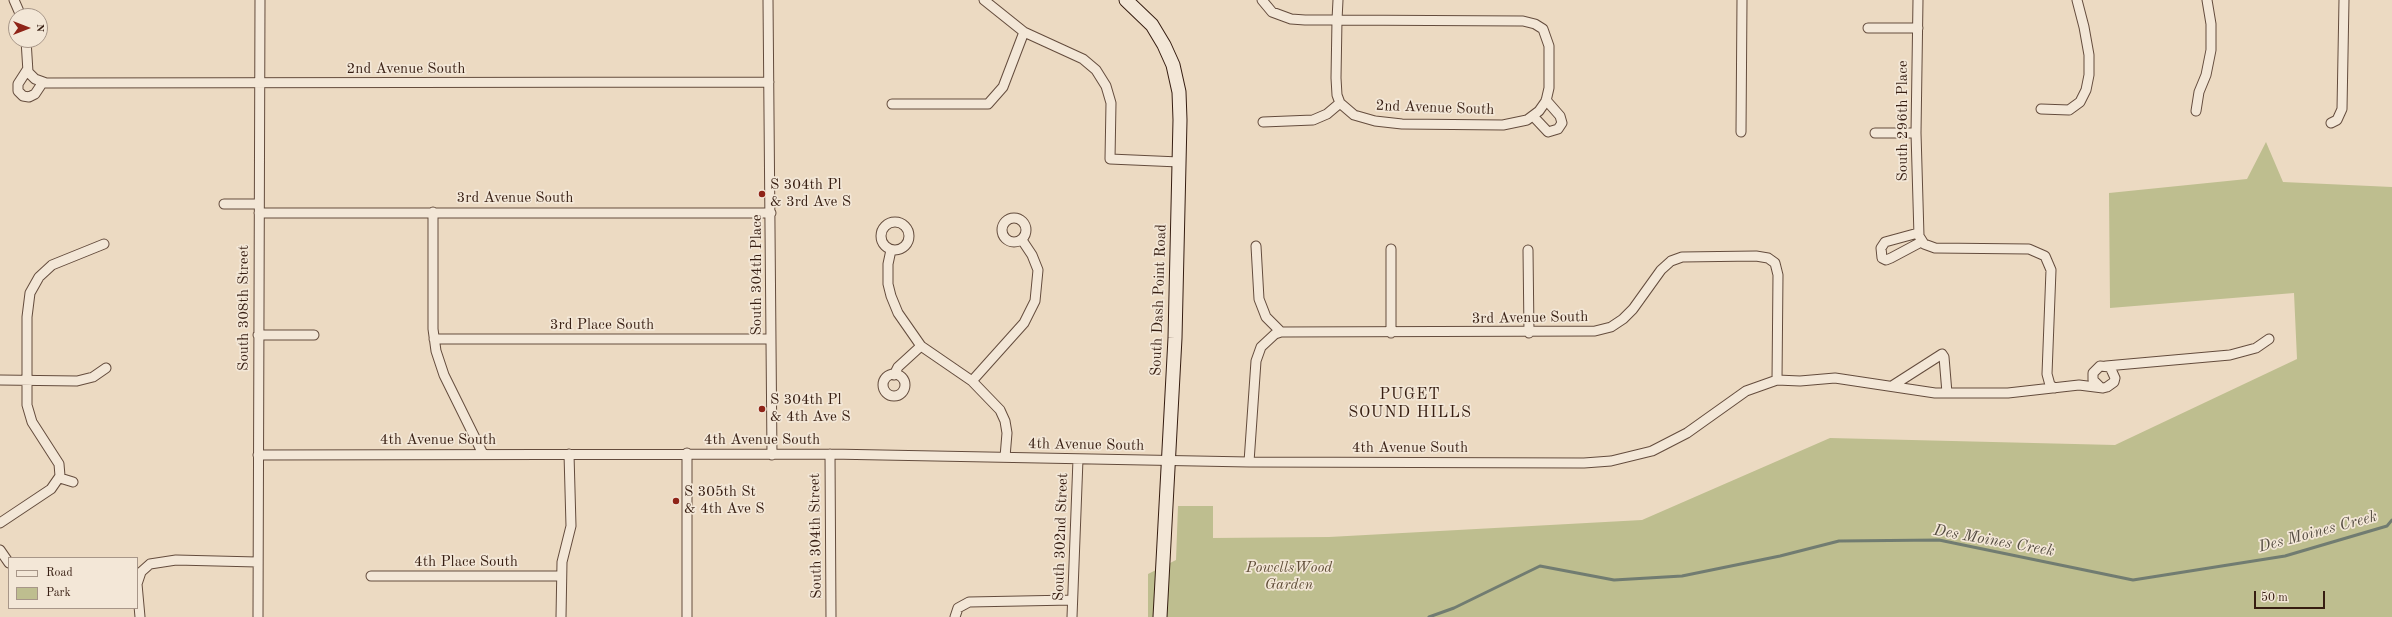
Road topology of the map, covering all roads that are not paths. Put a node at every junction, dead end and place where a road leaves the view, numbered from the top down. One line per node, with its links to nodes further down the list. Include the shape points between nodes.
1 (260, 0): 20 (street, South 308th Street)
2 (768, 0): 19 (street, South 304th Place)
3 (984, 0): 15 (street)
4 (1126, 0): 32 (main road, South Dash Point Road, via 1152,25 1172,65 1179,92)
5 (1262, 0): 12 (street, via 1269,10 1281,17)
6 (1338, 0): 12 (street)
7 (1742, 0): 29 (street)
8 (1918, 0): 14 (street, South 296th Place)
9 (2077, 0): 24 (street, via 2089,55 2086,90 2080,102 2069,110)
10 (2207, 0): 25 (street, via 2211,24 2211,50)
11 (2344, 0): 28 (street, via 2342,109 2337,120)
12 (1337, 20): 21 (street, via 1523,21 1535,24 1543,29 1549,46 1549,88); 22 (street, via 1337,89)
13 (1868, 28): 14 (street)
14 (1918, 28): 31 (street, South 296th Place)
15 (1024, 32): 23 (street, via 1003,87 988,104); 32 (street, via 1083,59 1096,70 1106,86 1111,103 1110,158)
16 (26, 48): 17 (street)
17 (27, 70): 18 (street); 18 (street, via 18,84 18,91 23,96 32,96)
18 (39, 80): 20 (street, 2nd Avenue South)
19 (769, 82): 20 (street, 2nd Avenue South); 36 (street, South 304th Place)
20 (259, 84): 34 (street, South 308th Street)
21 (1546, 100): 26 (street); 26 (street, via 1560,116 1562,123 1558,129 1548,132)
22 (1340, 102): 26 (street, 2nd Avenue South, via 1354,115 1391,123 1503,125 1519,122); 27 (street, via 1327,114 1313,120)
23 (892, 104)
24 (2041, 109)
25 (2196, 110)
26 (1536, 114)
27 (1263, 122)
28 (2331, 123)
29 (1741, 132)
30 (1875, 133): 31 (street)
31 (1916, 133): 67 (street, South 296th Place, via 1920,237 1935,248 2015,248 2041,252 2050,265 2046,365 2050,385)
32 (1179, 162): 77 (main road, South Dash Point Road, via 1175,338)
33 (224, 204): 34 (street, 3rd Avenue South)
34 (259, 209): 35 (street, 3rd Avenue South); 48 (street, South 308th Street)
35 (433, 212): 36 (street, 3rd Avenue South); 50 (street)
36 (771, 213): 51 (street, South 304th Place)
37 (1022, 240): 63 (street, via 1038,270 1035,301 1024,323)
38 (104, 244): 44 (street, via 58,261)
39 (1256, 246): 45 (street, via 1260,304 1268,320)
40 (1391, 249): 46 (street)
41 (891, 250): 53 (street, via 888,264 891,296 898,313)
42 (1528, 250): 47 (street)
43 (32, 271): 44 (street)
44 (39, 277): 62 (street, via 30,293 27,309)
45 (1281, 332): 46 (street, 3rd Avenue South); 78 (street, via 1268,338 1256,361)
46 (1391, 333): 47 (street, 3rd Avenue South)
47 (1529, 333): 61 (street, 3rd Avenue South, via 1586,332 1611,327 1628,315 1661,270 1676,259 1703,255 1749,256 1772,260 1777,270)
48 (258, 335): 49 (street); 73 (street, South 308th Street)
49 (314, 335)
50 (434, 339): 51 (street, 3rd Place South); 70 (street, via 444,375)
51 (771, 339): 74 (street, South 304th Place)
52 (2269, 340): 54 (street, via 2256,348 2230,355)
53 (921, 346): 58 (street); 63 (street)
54 (2133, 362): 55 (street); 59 (street, via 2126,365)
55 (2106, 366): 57 (street, via 2100,366); 59 (street, via 2114,371)
56 (106, 368): 62 (street, via 92,377 77,381)
57 (2093, 373): 64 (street); 66 (street, via 2093,380)
58 (894, 374)
59 (2115, 378): 66 (street, via 2111,385)
60 (0, 380): 62 (street)
61 (1777, 380): 65 (street, 4th Avenue South, via 1835,378); 78 (street, 4th Avenue South, via 1757,386 1734,398 1687,433 1669,443 1633,457 1611,461)
62 (26, 381): 79 (street, via 29,415 59,464)
63 (972, 381): 75 (street, via 993,401 1005,421)
64 (2079, 385): 66 (street, 4th Avenue South); 67 (street, 4th Avenue South)
65 (1892, 386): 68 (street, 4th Avenue South); 68 (street, via 1942,354)
66 (2100, 387)
67 (2055, 388): 68 (street, 4th Avenue South, via 2008,393)
68 (1947, 393)
69 (687, 453): 71 (street, 4th Avenue South); 74 (street, 4th Avenue South); 93 (street)
70 (483, 454): 71 (street, 4th Avenue South); 73 (street, 4th Avenue South)
71 (570, 454): 86 (street, via 571,526 563,554)
72 (830, 454): 74 (street, 4th Avenue South); 75 (street, 4th Avenue South); 94 (street, South 304th Street)
73 (258, 455): 84 (street, South 308th Street)
74 (772, 455)
75 (1005, 457): 76 (street, 4th Avenue South)
76 (1078, 459): 77 (street, 4th Avenue South); 89 (street, South 302nd Street)
77 (1167, 460): 78 (street, 4th Avenue South); 97 (main road, South Dash Point Road)
78 (1249, 462)
79 (60, 478): 80 (street); 81 (street, via 49,491)
80 (74, 482)
81 (0, 524)
82 (0, 550): 83 (street)
83 (8, 562)
84 (258, 562): 87 (street, via 168,561 147,566 141,572); 91 (street, South 308th Street)
85 (371, 576): 86 (street, 4th Place South)
86 (561, 576): 92 (street)
87 (138, 581)
88 (138, 595): 90 (street)
89 (1072, 600): 95 (street, via 990,601 963,604); 96 (street, South 302nd Street)
90 (140, 617)
91 (258, 617)
92 (561, 617)
93 (687, 617)
94 (831, 617)
95 (954, 617)
96 (1072, 617)
97 (1160, 617)

